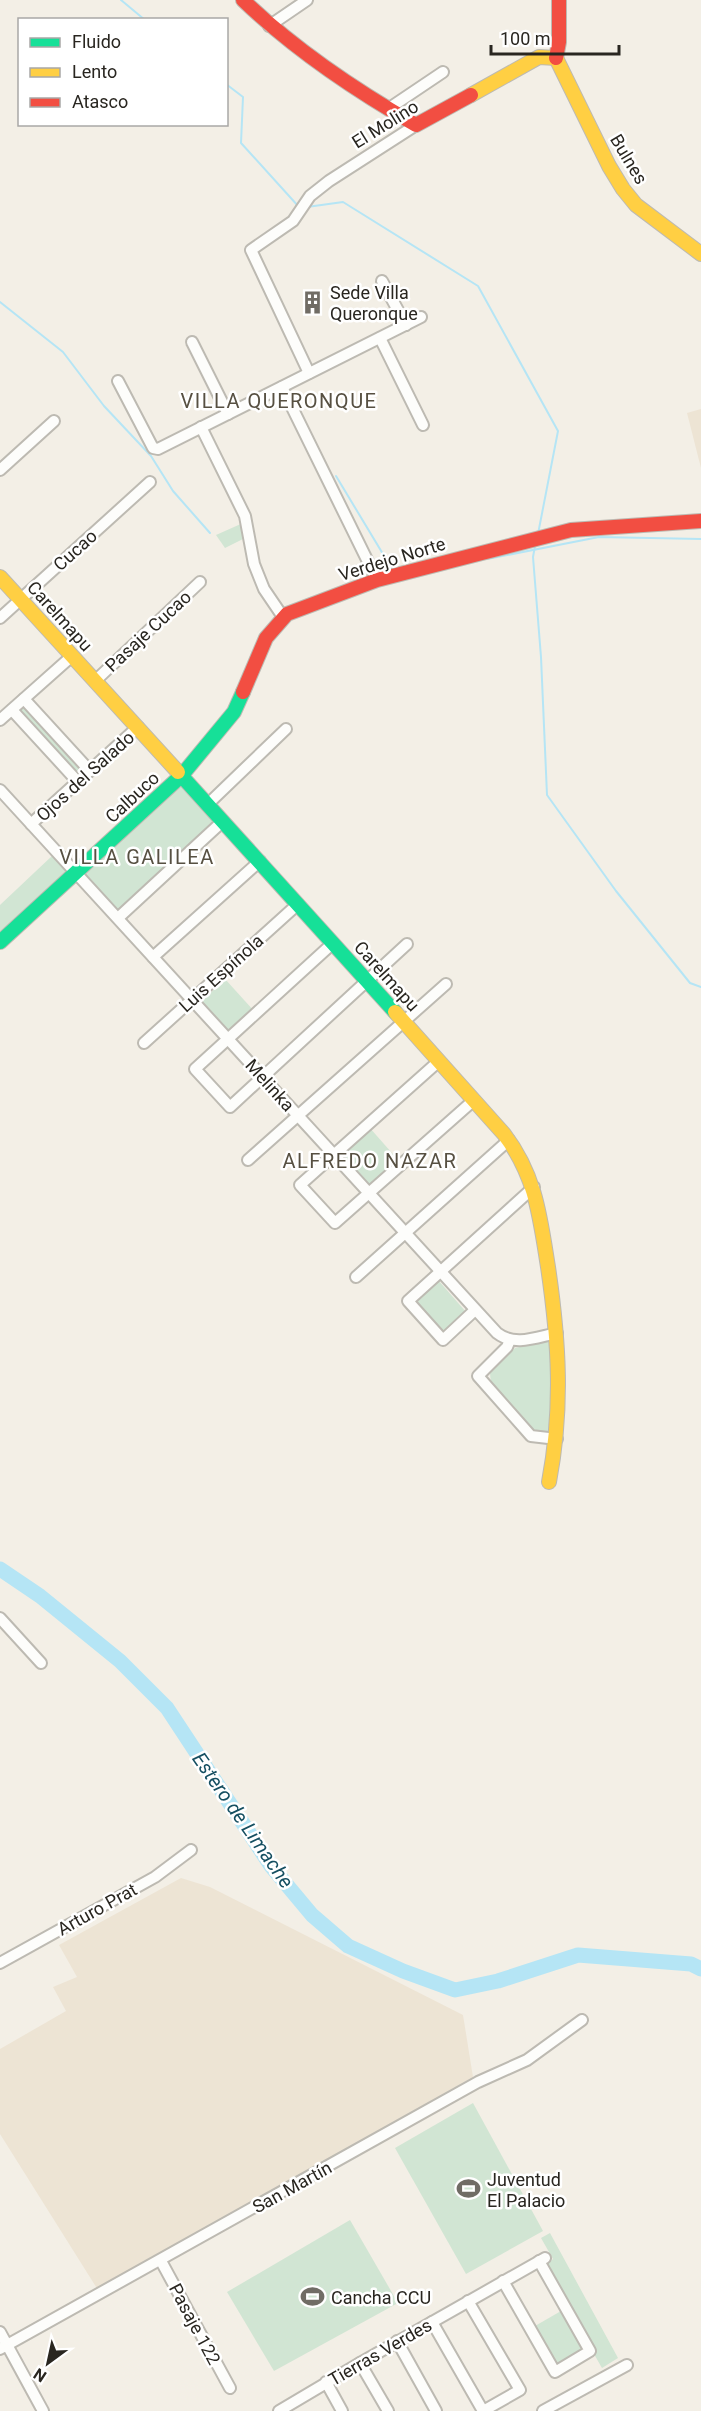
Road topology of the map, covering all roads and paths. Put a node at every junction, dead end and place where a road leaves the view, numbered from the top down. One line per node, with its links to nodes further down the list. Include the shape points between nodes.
1 (243, 0): 4 (street)
2 (307, 0): 4 (street)
3 (559, 0): 5 (street)
4 (269, 26): 7 (street, via 320,67)
5 (556, 58): 8 (street, El Molino, via 539,57); 9 (street, Bulnes, via 623,189 636,204)
6 (443, 72): 7 (street)
7 (388, 109): 8 (street)
8 (416, 125): 15 (street, El Molino, via 329,181 310,196 293,221 251,249)
9 (701, 254)
10 (382, 281): 12 (street)
11 (421, 318): 12 (street)
12 (406, 325): 13 (street)
13 (380, 338): 15 (street); 20 (street)
14 (192, 342): 18 (street)
15 (309, 372): 17 (street)
16 (118, 381): 21 (street, via 153,448)
17 (282, 387): 18 (street); 26 (street)
18 (228, 414): 21 (street)
19 (54, 421): 22 (street)
20 (423, 425)
21 (201, 427): 30 (street, via 245,516 254,564 264,589)
22 (0, 470)
23 (150, 482): 28 (street, Cucao)
24 (701, 521): 26 (street, Verdejo Norte, via 572,530)
25 (0, 577): 28 (street, Carelmapu)
26 (377, 580): 30 (street, Verdejo Norte, via 294,610)
27 (200, 582): 32 (street, Pasaje Cucao)
28 (20, 599): 29 (street, Cucao); 31 (street, Carelmapu)
29 (0, 618)
30 (283, 618): 39 (street, Verdejo Norte, via 262,645 234,712)
31 (72, 656): 32 (street, Carelmapu); 33 (street)
32 (95, 681): 36 (street, Carelmapu)
33 (24, 699): 34 (street); 38 (street)
34 (12, 710): 35 (street); 40 (street)
35 (0, 720)
36 (138, 727): 38 (street, Ojos del Salado); 39 (street, Carelmapu)
37 (286, 729): 42 (street)
38 (90, 771): 40 (street, Ojos del Salado)
39 (182, 776): 42 (street, Carelmapu); 46 (street, Calbuco)
40 (78, 782): 44 (street, Ojos del Salado)
41 (0, 790): 44 (street, Melinka)
42 (208, 804): 43 (street, Carelmapu)
43 (223, 821): 45 (street, Carelmapu); 48 (street)
44 (31, 824): 46 (street, Melinka)
45 (260, 861): 47 (street, Carelmapu); 52 (street)
46 (76, 873): 48 (street, Melinka); 49 (street, Calbuco)
47 (298, 904): 50 (street, Carelmapu); 55 (street, Luis Espínola)
48 (118, 918): 52 (street, Melinka)
49 (0, 942)
50 (333, 942): 53 (street, Carelmapu); 57 (street)
51 (407, 944): 53 (street)
52 (153, 957): 55 (street, Melinka)
53 (367, 981): 56 (street, Carelmapu); 60 (street)
54 (447, 984): 56 (street)
55 (192, 999): 57 (street, Melinka); 58 (street, Luis Espínola)
56 (404, 1021): 59 (street, Carelmapu); 62 (street)
57 (228, 1039): 60 (street, Melinka); 60 (street, via 195,1069 230,1107)
58 (144, 1043)
59 (439, 1060): 61 (street, Carelmapu); 64 (street)
60 (262, 1077): 62 (street, Melinka)
61 (474, 1100): 63 (street, Carelmapu); 67 (street)
62 (298, 1115): 64 (street, Melinka); 65 (street)
63 (509, 1140): 66 (street, Carelmapu); 68 (street)
64 (333, 1155): 67 (street, Melinka); 67 (street, via 300,1185 335,1224)
65 (248, 1160)
66 (534, 1187): 69 (street); 72 (street, Carelmapu)
67 (369, 1193): 68 (street, Melinka)
68 (405, 1233): 69 (street, Melinka); 70 (street)
69 (441, 1272): 71 (street, Melinka); 71 (street, via 408,1301 422,1317 443,1340)
70 (356, 1277)
71 (475, 1310): 73 (street, Melinka, via 497,1333)
72 (557, 1333): 73 (street); 74 (street, Carelmapu, via 561,1381)
73 (510, 1340): 74 (street, via 478,1376 531,1436)
74 (557, 1439): 75 (street, Carelmapu)
75 (549, 1482)
76 (0, 1618): 77 (street)
77 (41, 1663)
78 (191, 1850): 79 (street, Arturo Prat, via 155,1878)
79 (0, 1963)
80 (582, 2020): 81 (street, San Martín, via 526,2060 478,2082)
81 (161, 2261): 87 (street, San Martín); 91 (street, Pasaje 122)
82 (503, 2282): 82 (street, Tierras Verdes, via 542,2260 590,2351 555,2372); 83 (street, Tierras Verdes)
83 (468, 2301): 84 (street, Tierras Verdes); 97 (street, via 520,2390)
84 (432, 2322): 86 (street, Tierras Verdes); 97 (street)
85 (0, 2332): 87 (street)
86 (397, 2341): 88 (street, Tierras Verdes); 96 (street)
87 (4, 2347): 93 (street)
88 (360, 2362): 90 (street, Tierras Verdes); 95 (street)
89 (627, 2365): 98 (street)
90 (326, 2382): 92 (street, Tierras Verdes); 94 (street)
91 (230, 2388)
92 (286, 2409)
93 (43, 2411)
94 (342, 2411)
95 (388, 2411)
96 (436, 2411)
97 (483, 2411)
98 (543, 2411)

